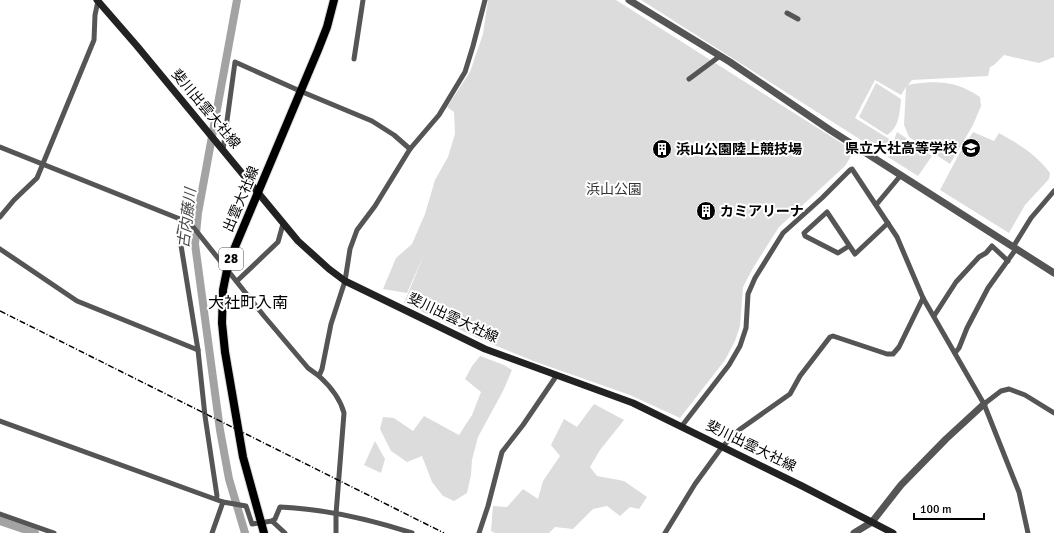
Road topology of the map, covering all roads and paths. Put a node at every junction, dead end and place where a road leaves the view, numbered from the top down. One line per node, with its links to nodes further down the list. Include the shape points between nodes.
1 (97, 0): 13 (main road, 斐川出雲大社線); 15 (street, via 94,40)
2 (334, 0): 11 (main road, 出雲大社線 / 28, via 327,27)
3 (363, 0): 9 (street)
4 (485, 0): 14 (street, via 465,72 439,115)
5 (630, 0): 8 (street)
6 (787, 13): 7 (street)
7 (798, 19)
8 (720, 56): 10 (street); 16 (street)
9 (354, 60)
10 (689, 79)
11 (300, 91): 13 (street, via 235,62); 14 (street, via 372,121); 18 (main road, 出雲大社線 / 28)
12 (0, 147): 15 (street)
13 (222, 148): 18 (main road, 斐川出雲大社線)
14 (410, 149): 30 (street, via 357,230 350,248)
15 (41, 164): 20 (street, via 37,178); 21 (street)
16 (901, 175): 19 (street); 25 (street)
17 (1054, 191): 25 (street, via 1031,218)
18 (258, 193): 23 (main road, 斐川出雲大社線); 28 (main road, 出雲大社線 / 28)
19 (876, 205): 22 (street); 41 (street, via 852,169 783,233 748,294 746,328 740,346 729,365)
20 (0, 217)
21 (185, 221): 28 (street, via 190,223); 34 (street, via 179,233)
22 (888, 223): 24 (street, via 855,254); 32 (street, via 897,237)
23 (283, 224): 30 (main road, 斐川出雲大社線, via 310,254); 31 (street, via 278,242)
24 (849, 246): 24 (street, via 828,212 804,233 805,236 838,253)
25 (1014, 248): 27 (street); 29 (street)
26 (0, 249): 34 (street, via 77,301)
27 (1008, 261): 33 (street, via 992,246 956,282); 35 (street, via 988,288)
28 (228, 270): 31 (street); 48 (main road, 出雲大社線 / 28, via 223,290 222,323 225,352 243,457)
29 (1054, 273)
30 (345, 280): 36 (main road, 斐川出雲大社線, via 485,349); 37 (street, via 331,324)
31 (237, 281): 37 (street, via 308,368)
32 (924, 298): 33 (street); 42 (street, via 893,354 833,336 800,376 790,394 740,430)
33 (934, 316): 35 (street)
34 (198, 350): 43 (street)
35 (955, 353): 38 (street)
36 (557, 375): 41 (main road, 斐川出雲大社線, via 633,403); 56 (street, via 502,452)
37 (319, 376): 46 (street, via 342,404 344,413)
38 (984, 404): 39 (street, via 1001,391 1008,389 1025,395); 49 (street, via 946,438 901,485); 60 (street, via 1019,492)
39 (1054, 412)
40 (0, 421): 43 (street)
41 (681, 427): 42 (main road, 斐川出雲大社線)
42 (722, 447): 49 (main road, 斐川出雲大社線); 57 (street, via 695,484)
43 (216, 499): 44 (street)
44 (226, 503): 48 (street, via 246,506 252,524); 51 (street)
45 (0, 514): 50 (street)
46 (336, 514): 47 (street, via 280,507); 54 (street); 55 (street)
47 (272, 521): 48 (street); 53 (street)
48 (261, 522): 52 (main road, 出雲大社線 / 28)
49 (872, 522): 58 (street); 59 (main road, 斐川出雲大社線)
50 (54, 533)
51 (212, 533)
52 (264, 533)
53 (285, 533)
54 (336, 533)
55 (412, 533)
56 (480, 533)
57 (665, 533)
58 (854, 533)
59 (893, 533)
60 (1028, 533)

